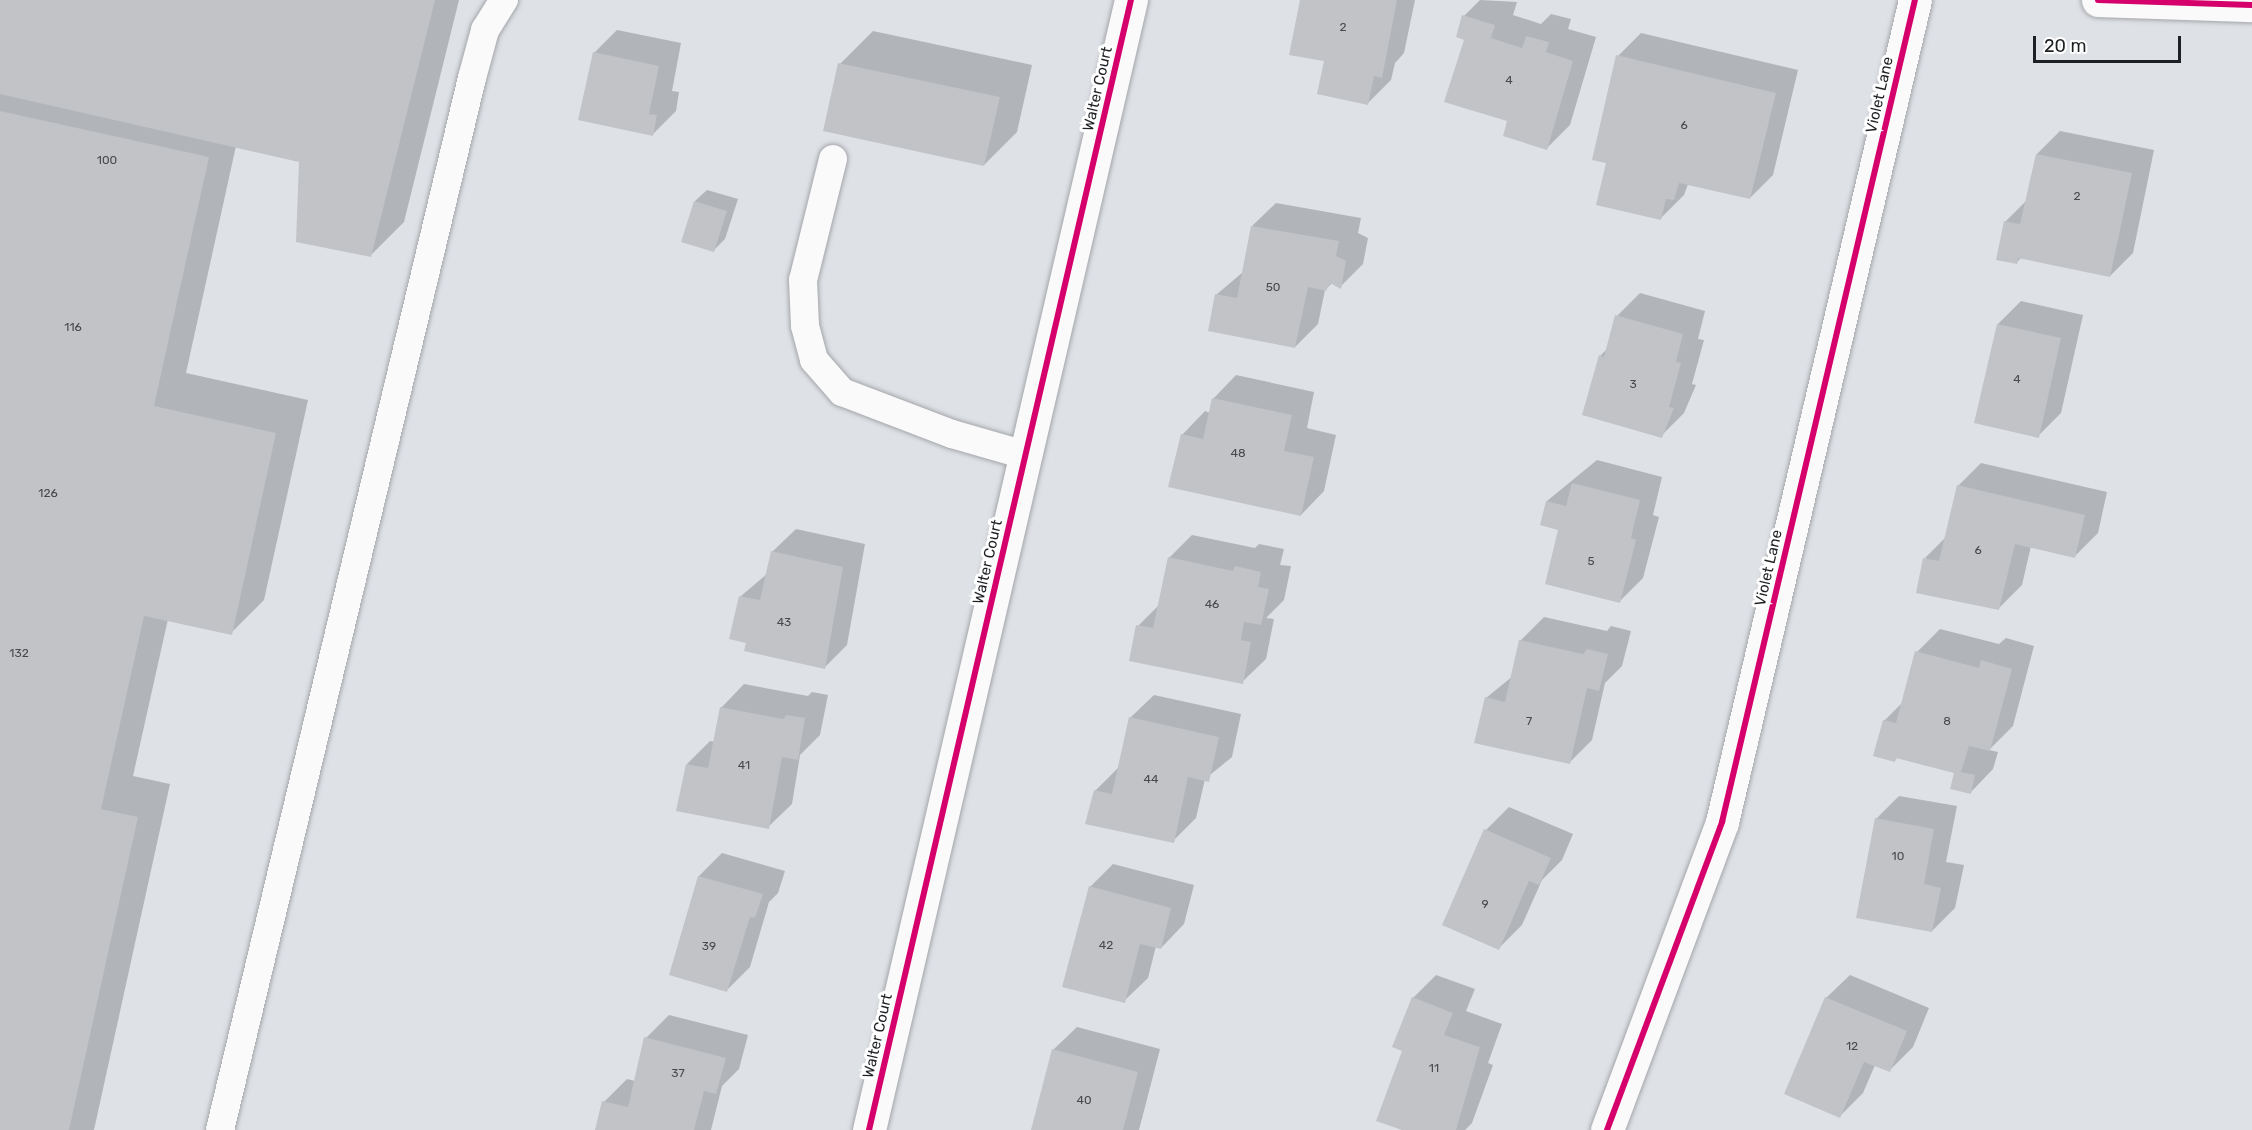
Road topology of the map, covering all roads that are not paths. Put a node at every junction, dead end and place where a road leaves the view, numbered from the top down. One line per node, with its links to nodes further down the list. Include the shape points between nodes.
1 (504, 0): 8 (lane, via 485,30 472,78)
2 (1131, 0): 7 (street, Walter Court)
3 (1915, 0): 10 (street, Violet Lane, via 1722,822)
4 (2098, 0): 5 (street)
5 (2252, 5)
6 (833, 159): 7 (lane, via 803,280 805,326 814,360 842,392 952,434)
7 (1025, 454): 9 (street, Walter Court)
8 (220, 1130)
9 (869, 1130)
10 (1607, 1130)

